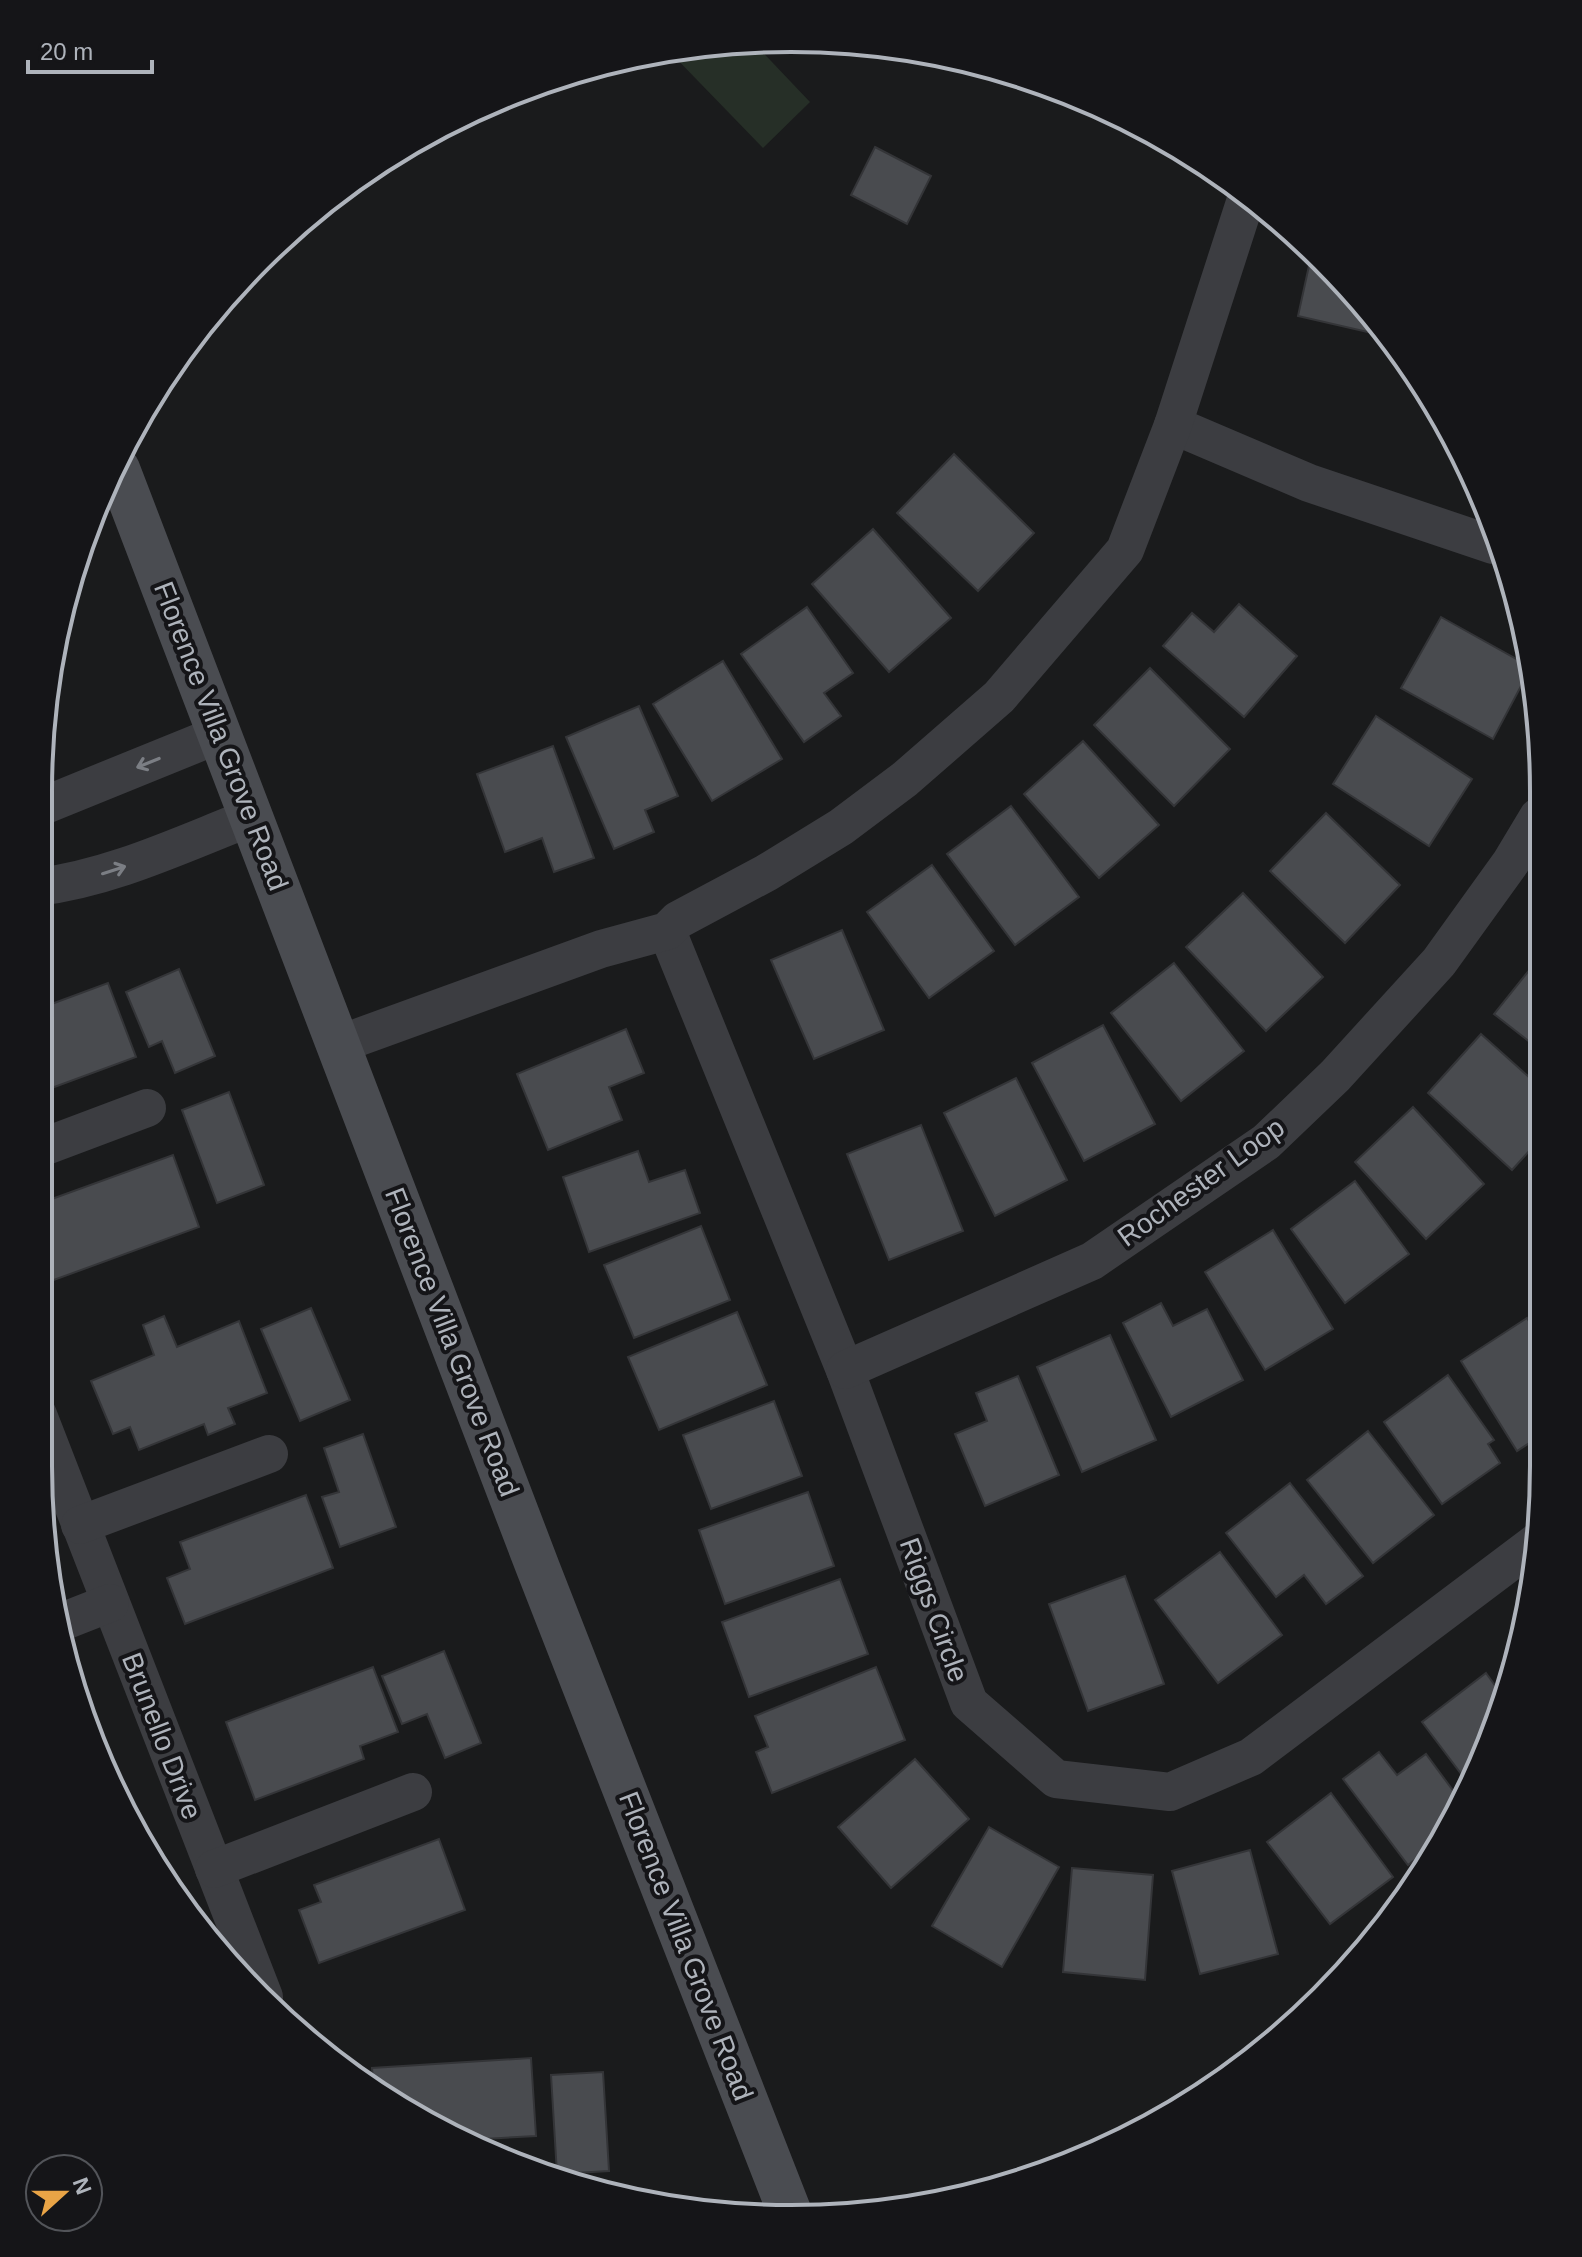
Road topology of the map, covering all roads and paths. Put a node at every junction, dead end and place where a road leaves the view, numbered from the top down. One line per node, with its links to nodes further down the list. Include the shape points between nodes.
1 (1243, 207): 2 (street)
2 (1173, 425): 4 (street, via 1309,483); 10 (street, via 1125,550 999,697 841,827)
3 (122, 478): 5 (street, Florence Villa Grove Road)
4 (1487, 543)
5 (220, 734): 6 (street, one-way to 6); 7 (street, Florence Villa Grove Road)
6 (52, 802)
7 (252, 817): 9 (street, one-way to 7, via 129,865); 11 (street, Florence Villa Grove Road)
8 (1530, 830): 14 (street, Rochester Loop, via 1439,962 1335,1076 1266,1142 1092,1261)
9 (52, 885)
10 (667, 931): 11 (street, via 601,949); 14 (street, Riggs Circle)
11 (340, 1044): 24 (street, Florence Villa Grove Road)
12 (147, 1108): 13 (street)
13 (52, 1144)
14 (845, 1370): 18 (street, Riggs Circle, via 969,1703 1056,1779 1170,1792 1251,1757)
15 (52, 1452): 17 (street, Brunello Drive)
16 (269, 1454): 17 (street)
17 (80, 1525): 19 (street, Brunello Drive)
18 (1525, 1551)
19 (110, 1603): 20 (street); 22 (street, Brunello Drive)
20 (68, 1619)
21 (413, 1792): 22 (street)
22 (214, 1869): 23 (street, Brunello Drive)
23 (241, 1960)
24 (787, 2205)

